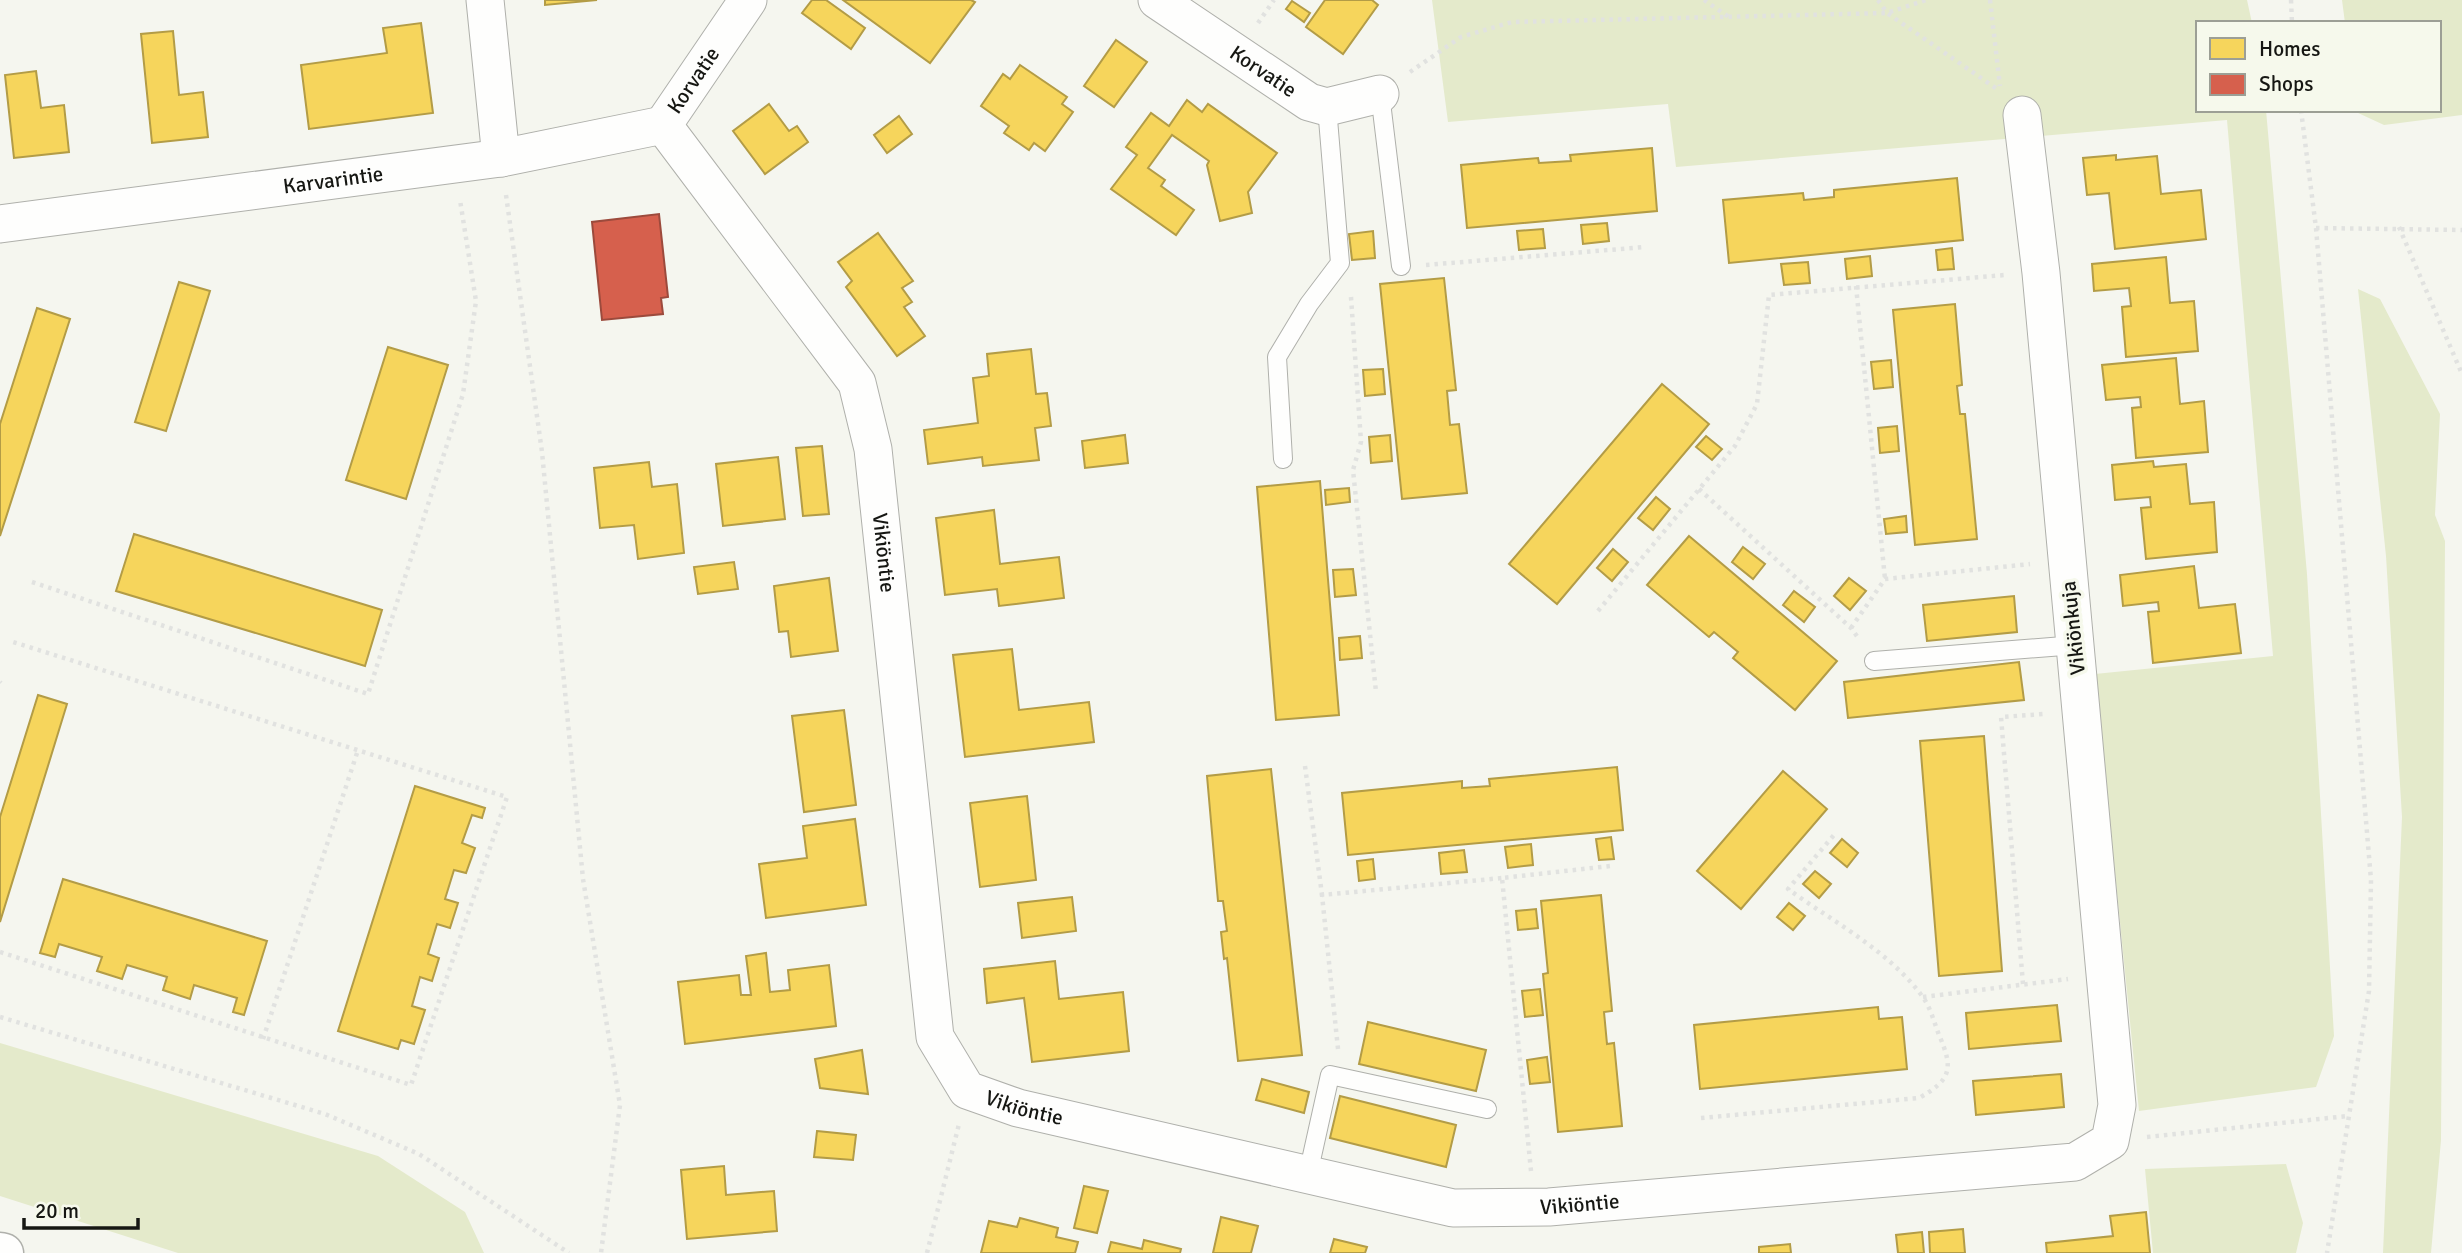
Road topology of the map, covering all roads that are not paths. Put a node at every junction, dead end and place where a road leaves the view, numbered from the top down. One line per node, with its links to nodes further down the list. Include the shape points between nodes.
1 (485, 0): 8 (street)
2 (748, 0): 7 (street, Korvatie)
3 (1157, 0): 5 (street, Korvatie, via 1298,96)
4 (1380, 94): 5 (street); 10 (lane)
5 (1327, 107): 11 (lane, via 1340,263 1277,357)
6 (2022, 114): 12 (street, Vikiönkuja)
7 (663, 125): 8 (street, Karvarintie); 16 (street, Vikiöntie, via 857,383 873,449 935,1037 967,1090 1018,1108)
8 (501, 158): 9 (street, Karvarintie)
9 (0, 224)
10 (1401, 267)
11 (1283, 459)
12 (2076, 645): 13 (lane); 15 (street, Vikiönkuja, via 2117,1105)
13 (1874, 661)
14 (1487, 1109): 16 (lane, via 1330,1074)
15 (2110, 1141): 16 (street, Vikiöntie, via 2075,1162 1534,1206 1453,1208)
16 (1308, 1174)

